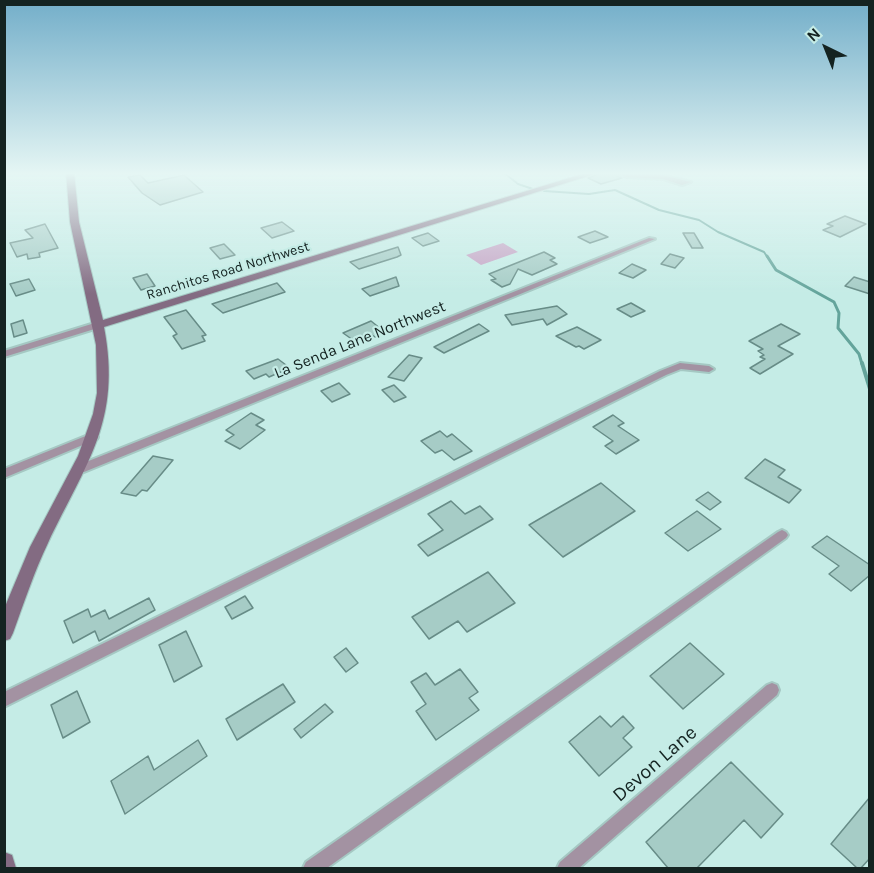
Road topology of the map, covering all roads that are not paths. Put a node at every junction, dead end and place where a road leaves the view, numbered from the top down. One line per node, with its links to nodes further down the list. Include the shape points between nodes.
1 (74, 213): 4 (street)
2 (465, 213): 4 (street, Ranchitos Road Northwest)
3 (651, 239): 8 (street, La Senda Lane Northwest)
4 (98, 326): 5 (street, Ranchitos Road Northwest); 7 (street, via 104,370 101,409)
5 (4, 354)
6 (709, 369): 13 (street, via 680,366 663,373)
7 (93, 437): 8 (street); 9 (street)
8 (80, 469): 11 (street, via 43,537)
9 (4, 474)
10 (782, 535): 16 (street)
11 (4, 633)
12 (772, 690): 17 (street, Devon Lane)
13 (4, 700)
14 (4, 863): 15 (street)
15 (5, 868)
16 (312, 868)
17 (566, 868)

